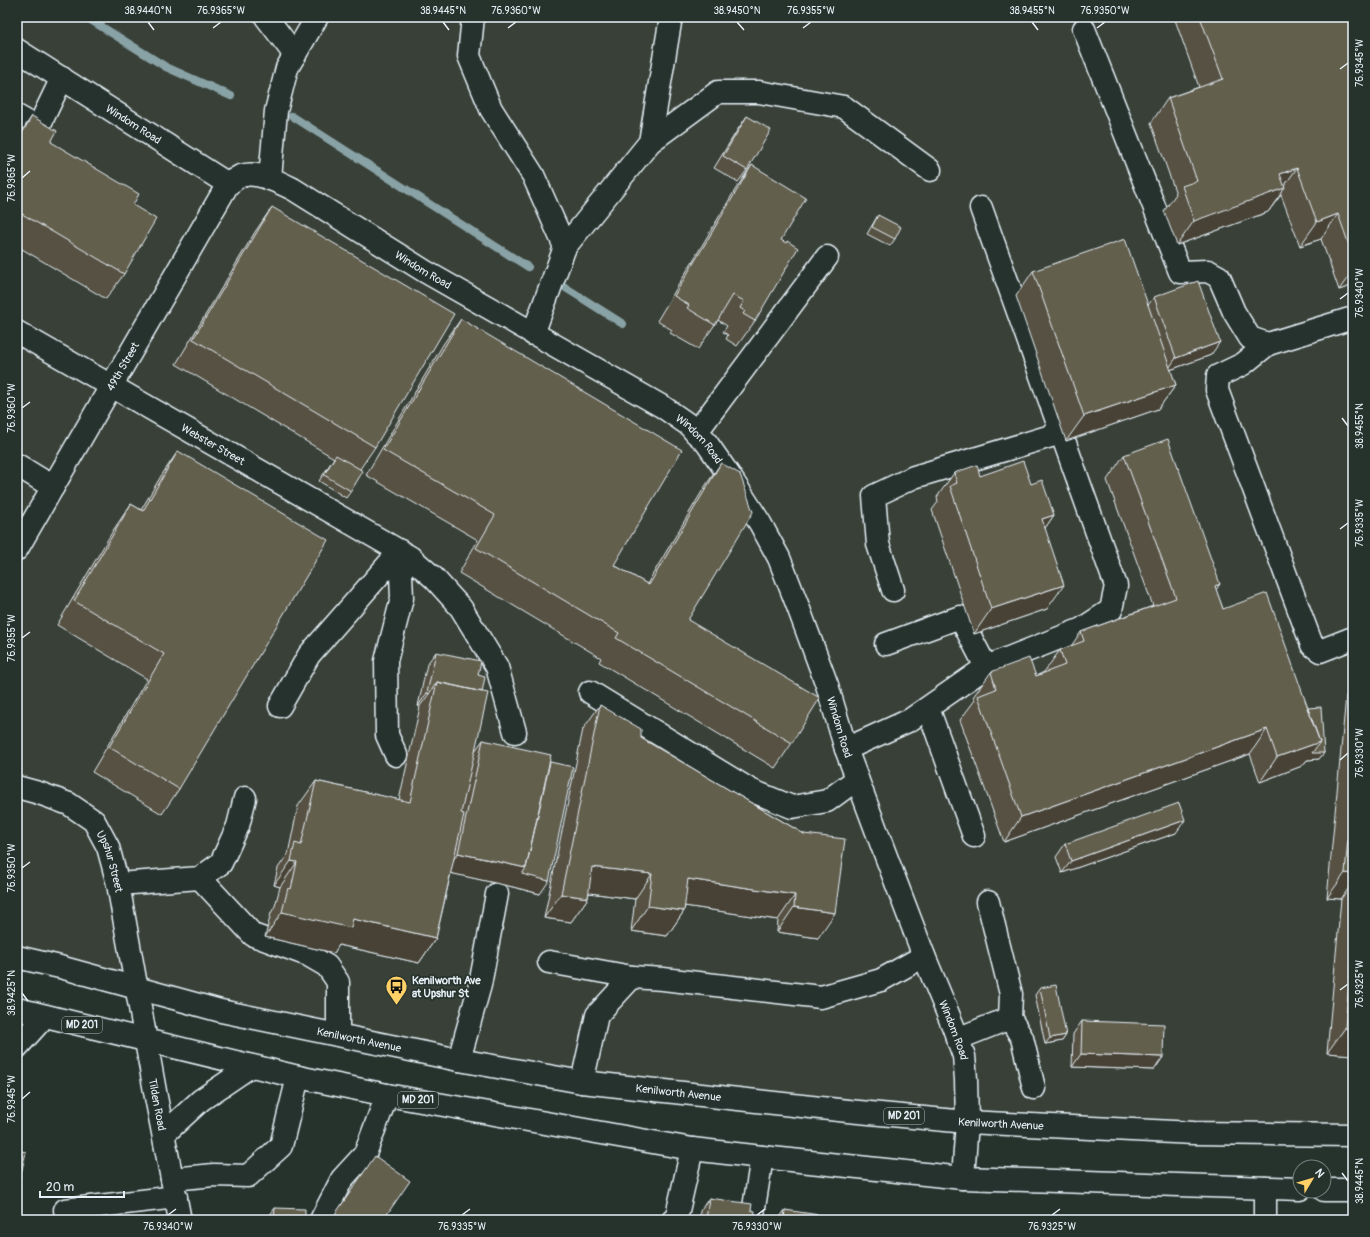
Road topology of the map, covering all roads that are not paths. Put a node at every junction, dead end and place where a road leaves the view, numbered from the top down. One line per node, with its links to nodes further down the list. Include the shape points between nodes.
1 (266, 17): 7 (street)
2 (317, 17): 7 (street)
3 (473, 17): 15 (street, via 469,56 491,109 533,175)
4 (671, 17): 10 (street)
5 (1084, 29): 20 (street, via 1180,272 1208,271 1220,277 1234,312 1250,338)
6 (17, 50): 8 (street, Windom Road)
7 (295, 55): 12 (street, via 287,68 276,110)
8 (62, 78): 9 (street, via 38,128); 13 (street, Windom Road)
9 (17, 116)
10 (650, 142): 11 (street, via 718,92 759,92 844,107); 15 (street)
11 (930, 170)
12 (270, 178): 13 (street, Windom Road, via 242,175); 19 (street, Windom Road, via 293,189 426,272)
13 (228, 184): 21 (street, 49th Street)
14 (981, 208): 23 (street)
15 (565, 247): 19 (street)
16 (827, 257): 22 (street)
17 (1353, 318): 20 (street)
18 (17, 332): 21 (street, Webster Street)
19 (533, 334): 22 (street, Windom Road, via 663,407)
20 (1268, 344): 29 (street, via 1243,364 1218,376 1217,390 1312,645 1320,651)
21 (111, 386): 25 (street, 49th Street); 27 (street, Webster Street)
22 (696, 433): 36 (street, Windom Road, via 706,442 733,480 779,558 827,685)
23 (1061, 433): 28 (street, via 914,477 874,496 878,544); 31 (street, via 1116,586 1111,610 1082,629)
24 (17, 465): 25 (street)
25 (53, 487): 26 (street, 49th Street)
26 (17, 549)
27 (405, 554): 33 (street, via 308,655); 35 (street, Webster Street, via 434,578 461,608 497,667); 37 (street, via 402,598 386,661 386,735)
28 (893, 590)
29 (1353, 638)
30 (886, 644): 31 (street, via 960,617)
31 (986, 667): 34 (street)
32 (590, 692): 38 (street, via 750,790 792,807 827,801)
33 (280, 706)
34 (928, 708): 36 (street, via 910,720); 41 (street)
35 (515, 732)
36 (846, 749): 38 (street, Windom Road)
37 (396, 755)
38 (857, 779): 46 (street, Windom Road)
39 (17, 787): 43 (street, Upshur Street, via 69,804 94,821 108,847)
40 (245, 798): 42 (street, via 238,826 221,863)
41 (974, 836)
42 (200, 878): 43 (street); 54 (street, via 253,935 308,954 327,966 338,982)
43 (118, 884): 50 (street, Upshur Street)
44 (497, 894): 58 (street, via 480,985)
45 (988, 902): 53 (street, via 1011,994)
46 (924, 956): 49 (street, via 880,980 821,997); 55 (street, Windom Road)
47 (17, 957): 50 (street, Kenilworth Avenue / MD 201)
48 (549, 962): 49 (street)
49 (632, 977): 61 (street, via 597,1015)
50 (137, 988): 54 (street, Kenilworth Avenue / MD 201, via 221,1011); 56 (street, Tilden Road)
51 (17, 1009): 52 (street, MD 201)
52 (45, 1016): 56 (street, MD 201); 57 (street)
53 (1010, 1018): 55 (street); 62 (street, via 1022,1038)
54 (338, 1035): 58 (street, Kenilworth Avenue / MD 201)
55 (957, 1039): 64 (street, Windom Road, via 964,1056)
56 (146, 1041): 59 (street, MD 201); 65 (street, Tilden Road)
57 (17, 1048)
58 (459, 1060): 61 (street, Kenilworth Avenue / MD 201)
59 (251, 1066): 60 (street, MD 201); 65 (street, via 201,1100)
60 (298, 1077): 63 (street, MD 201); 70 (street, via 281,1146 248,1176 214,1175)
61 (582, 1082): 64 (street, Kenilworth Avenue / MD 201)
62 (1034, 1088)
63 (387, 1095): 67 (street, MD 201); 77 (street, via 365,1154 342,1179)
64 (967, 1122): 66 (street, Kenilworth Avenue / MD 201, via 1194,1133); 69 (street, Windom Road)
65 (164, 1134): 70 (street, Tilden Road)
66 (1353, 1135)
67 (692, 1149): 68 (street, MD 201); 78 (street, via 677,1215)
68 (762, 1158): 69 (street, MD 201); 79 (street)
69 (963, 1178): 71 (street, MD 201)
70 (174, 1188): 75 (street); 76 (street, Tilden Road)
71 (1265, 1188): 72 (street, MD 201); 80 (street)
72 (1292, 1189)
73 (1332, 1190): 74 (street)
74 (1353, 1190)
75 (65, 1210)
76 (180, 1220)
77 (321, 1220)
78 (673, 1220)
79 (752, 1220)
80 (1265, 1220)

